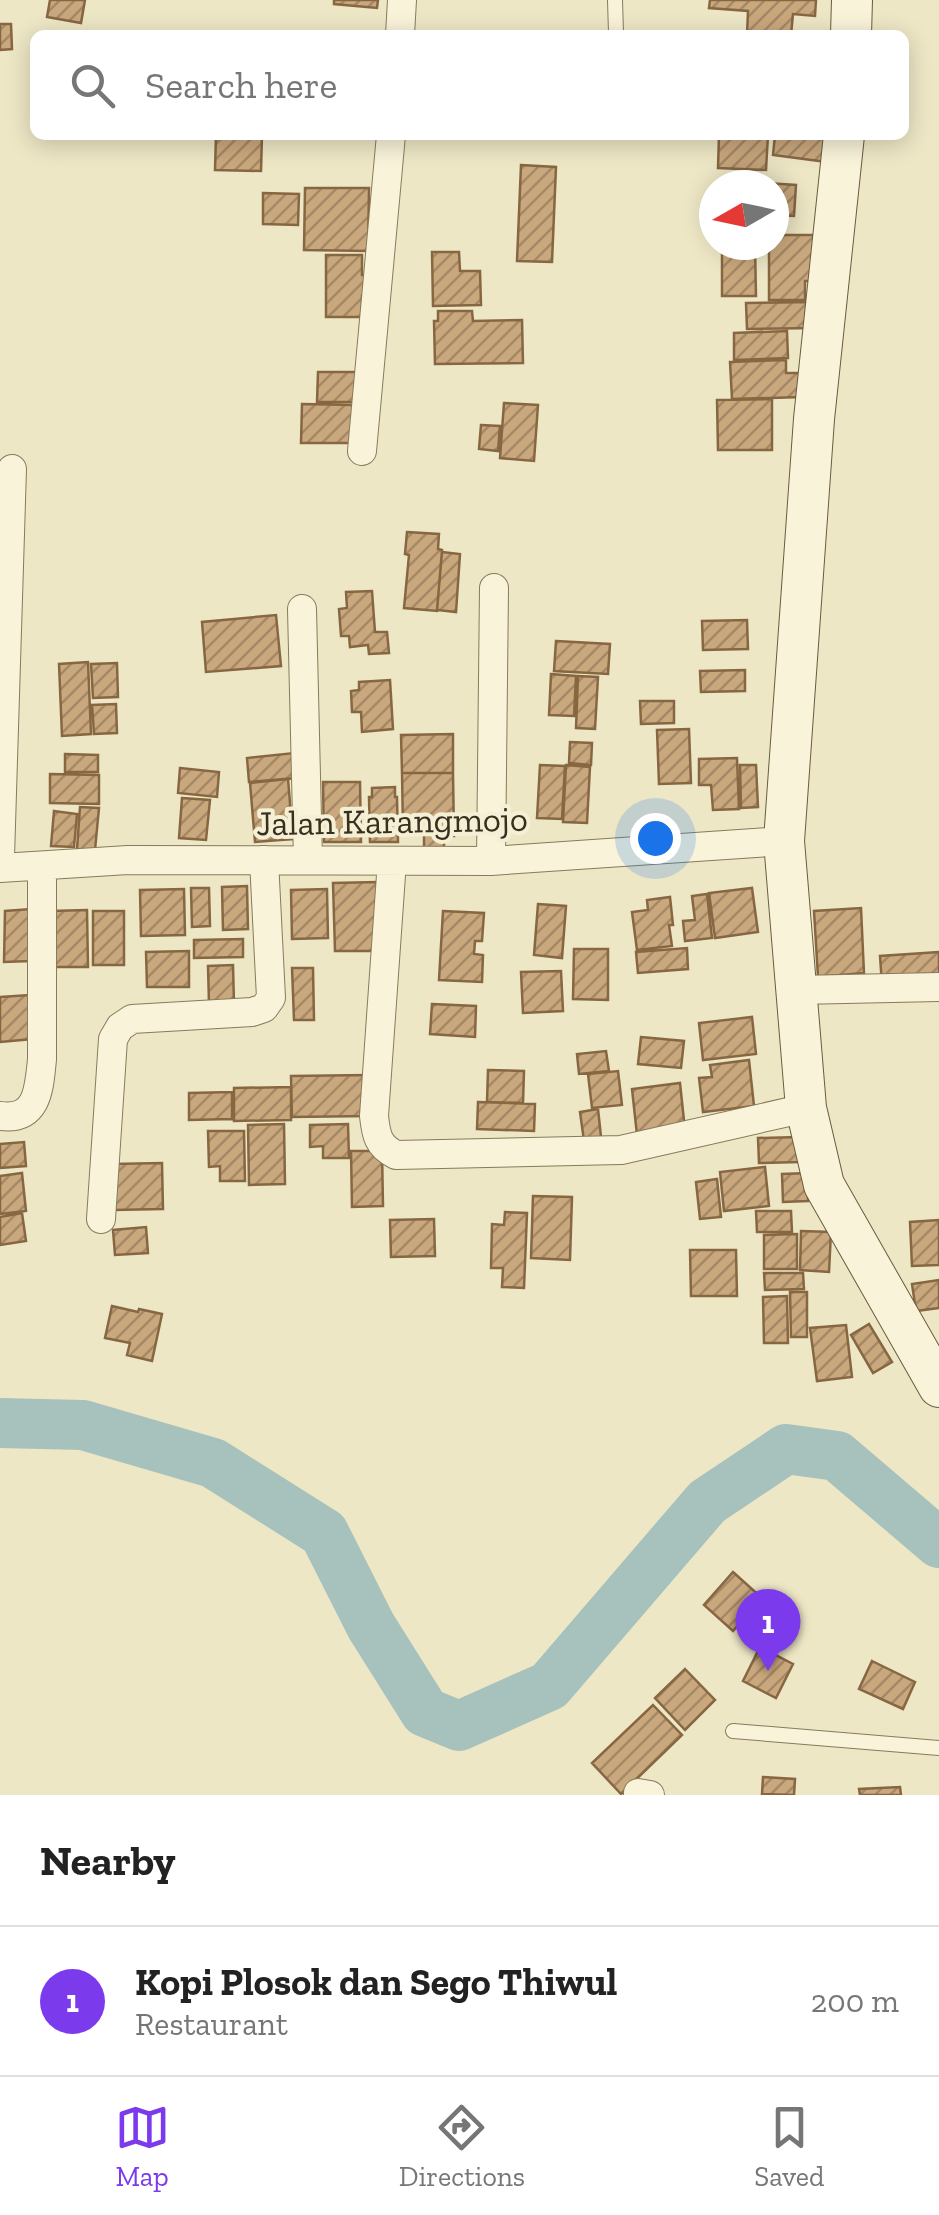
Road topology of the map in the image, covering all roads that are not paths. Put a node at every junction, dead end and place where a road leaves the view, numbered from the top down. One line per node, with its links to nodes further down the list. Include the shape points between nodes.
1 (402, 0): 4 (street)
2 (615, 0): 5 (lane)
3 (852, 0): 6 (main road)
4 (400, 30)
5 (616, 30)
6 (851, 30)
7 (391, 140): 9 (street)
8 (843, 140): 13 (main road, via 814,420)
9 (362, 451)
10 (12, 469): 14 (street)
11 (494, 588): 18 (street)
12 (302, 608): 16 (street)
13 (784, 841): 18 (street, Jalan Karangmojo); 22 (main road)
14 (0, 857)
15 (264, 860): 16 (street, Jalan Karangmojo); 19 (street, Jalan Karangmojo); 25 (street, via 271,998 264,1008 132,1019 113,1039)
16 (308, 860): 17 (street, Jalan Karangmojo)
17 (392, 861): 18 (street, Jalan Karangmojo); 23 (street, via 374,1116 385,1150 620,1150)
18 (490, 861)
19 (42, 867): 20 (street, Jalan Karangmojo); 24 (street, via 40,1079 28,1110)
20 (0, 868)
21 (939, 987): 22 (street)
22 (798, 990): 23 (main road)
23 (806, 1108): 26 (main road, via 824,1185)
24 (0, 1116)
25 (101, 1219)
26 (939, 1387)
27 (733, 1731): 28 (lane)
28 (939, 1748)

